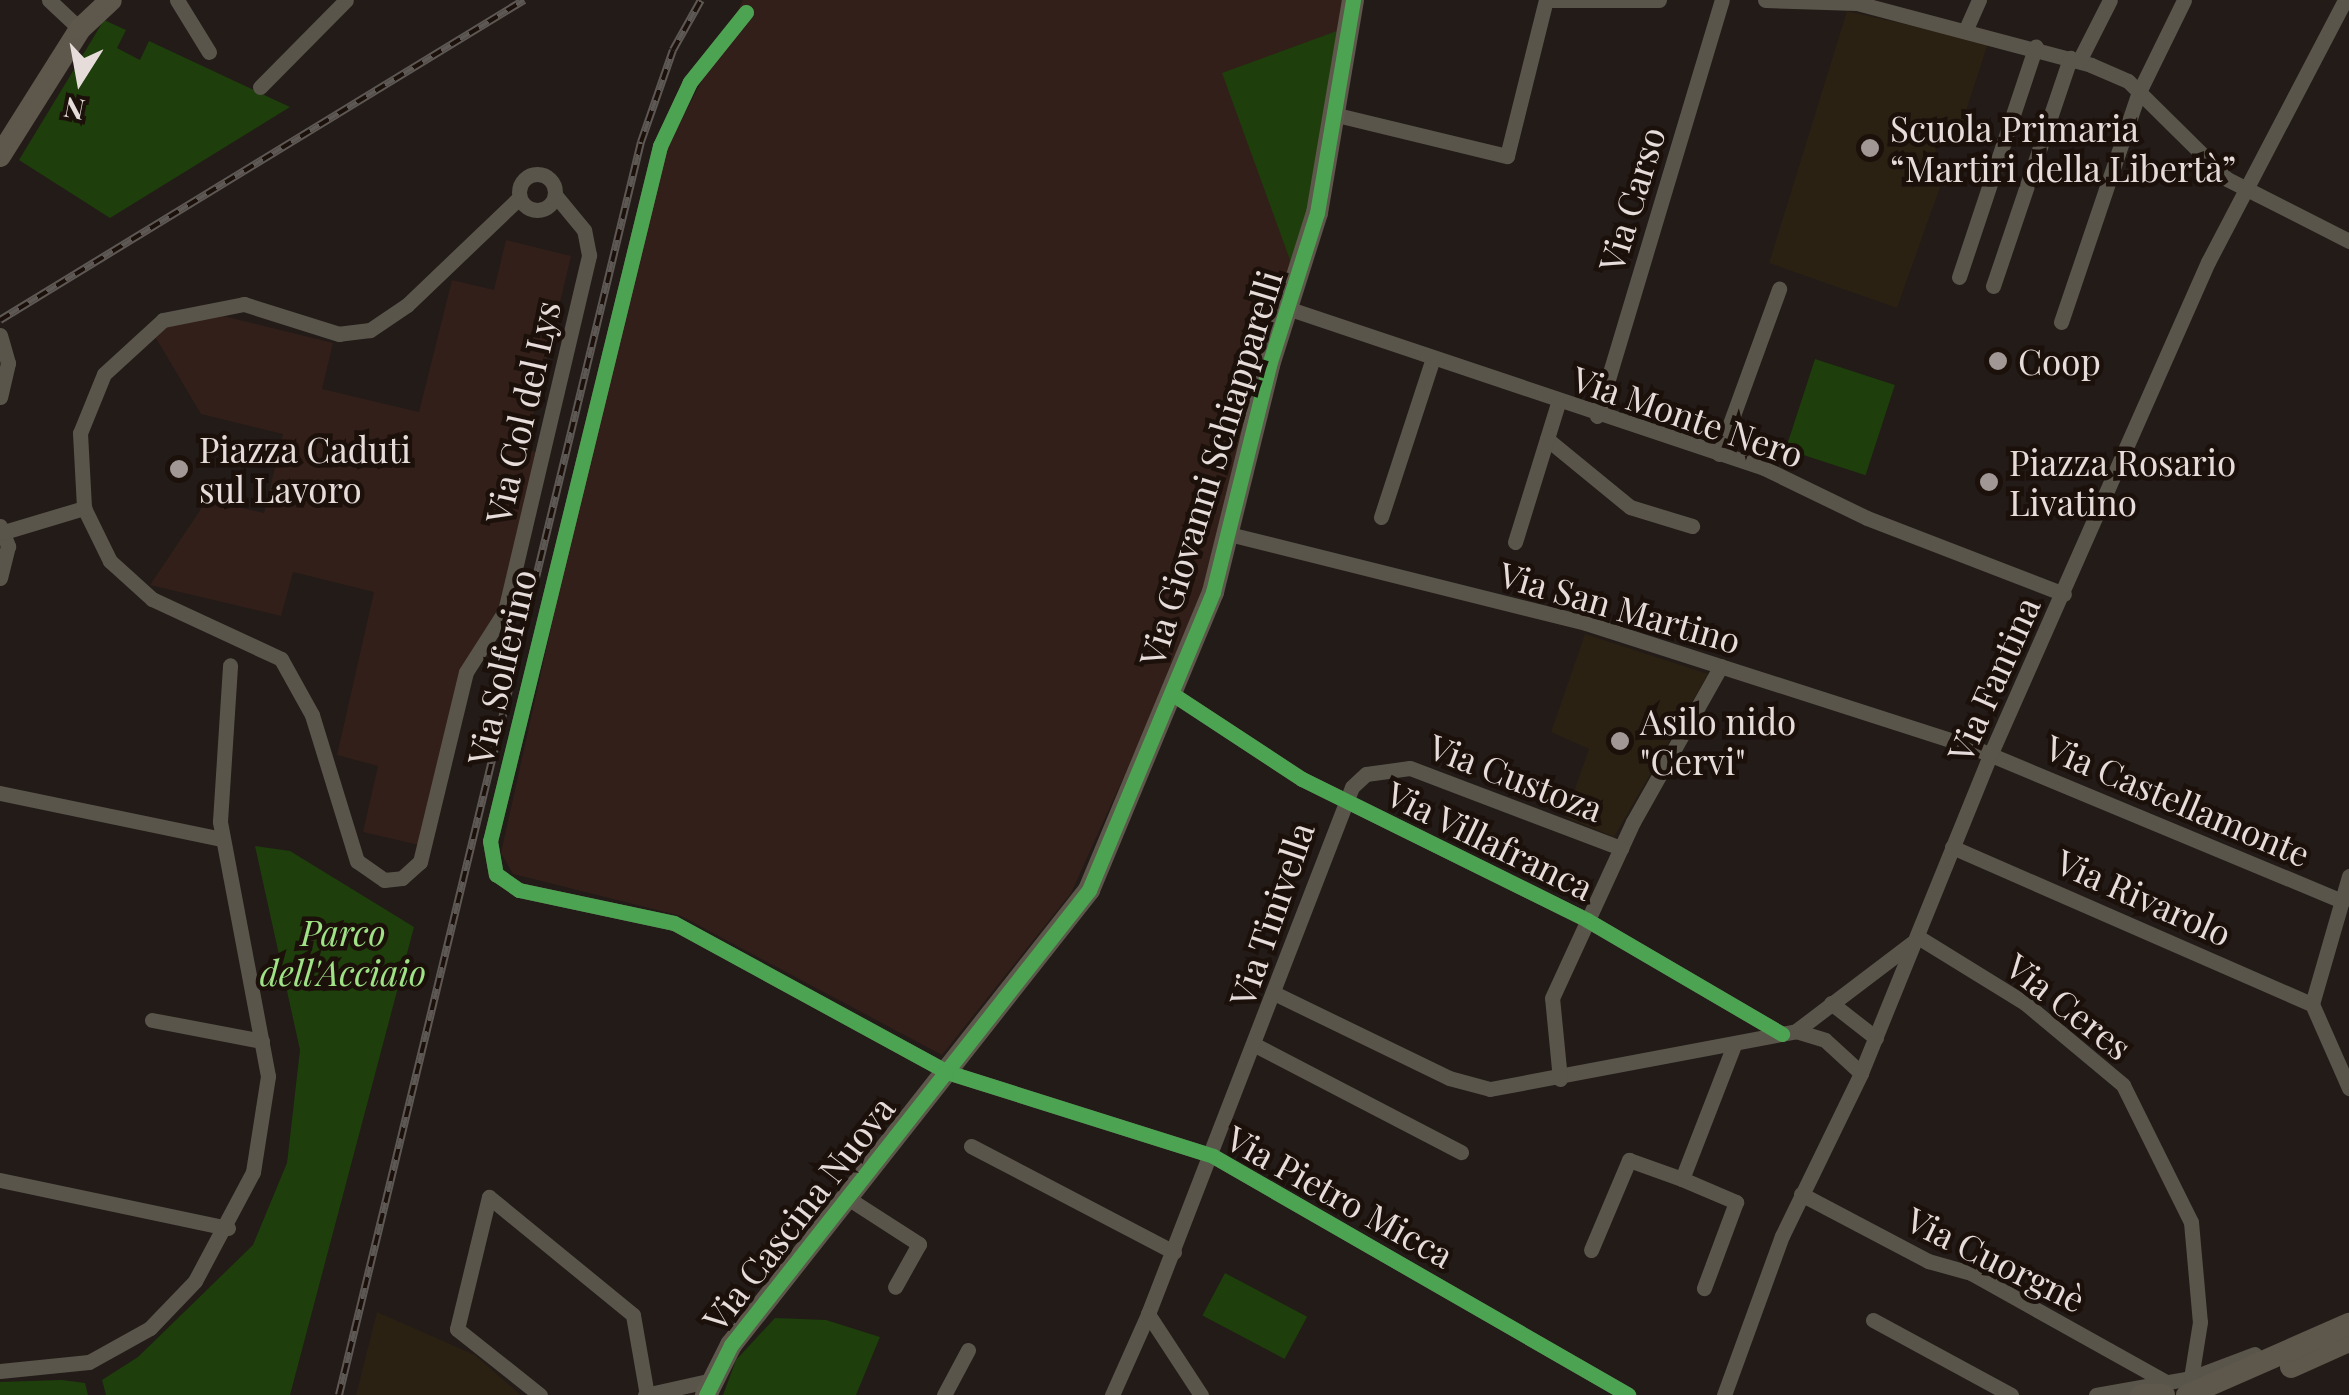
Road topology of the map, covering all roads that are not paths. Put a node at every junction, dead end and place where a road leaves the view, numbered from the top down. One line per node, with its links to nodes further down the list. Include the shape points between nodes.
1 (50, 0): 17 (street)
2 (111, 0): 17 (street)
3 (177, 0): 20 (street)
4 (346, 0): 22 (street)
5 (1353, 0): 24 (street, Via Giovanni Schiapparelli)
6 (1548, 0): 7 (street); 24 (street, via 1507,156)
7 (1607, 0): 8 (street)
8 (1658, 0)
9 (1722, 0): 39 (street, Via Carso)
10 (1765, 0): 15 (street)
11 (1979, 0): 18 (street)
12 (2110, 0): 21 (street)
13 (2184, 0): 23 (street)
14 (2345, 0): 26 (street, Via Fantina)
15 (1879, 4): 18 (street)
16 (746, 12): 72 (street, Via Solferino, via 690,82 660,146 488,858 518,890 674,923)
17 (80, 28): 25 (street)
18 (1966, 28): 19 (street)
19 (2036, 46): 21 (street); 30 (street)
20 (210, 52)
21 (2075, 60): 23 (street); 31 (street)
22 (260, 86)
23 (2138, 92): 26 (street); 34 (street)
24 (1337, 115): 33 (street, Via Giovanni Schiapparelli)
25 (0, 156)
26 (2245, 189): 29 (street); 49 (street, Via Fantina)
27 (555, 195): 28 (street, via 538,210); 28 (street, Via Col del Lys, via 538,173 522,180); 42 (street, Via Col del Lys, via 584,230 590,255 505,611 466,672 420,862 402,878 384,880 362,868 325,757 281,659 136,587 101,547)
28 (519, 198): 42 (street, Via Col del Lys, via 407,306 370,330 340,334 273,307 225,304 178,314 139,335 104,374 84,417)
29 (2349, 241)
30 (1958, 277)
31 (1993, 286)
32 (1779, 289): 41 (street)
33 (1286, 308): 36 (street, Via Monte Nero); 46 (street, Via Giovanni Schiapparelli)
34 (2062, 322)
35 (0, 335): 37 (street, via 8,363)
36 (1432, 361): 38 (street, Via Monte Nero); 43 (street)
37 (0, 397)
38 (1558, 403): 39 (street, Via Monte Nero); 40 (street)
39 (1597, 416): 41 (street, Via Monte Nero)
40 (1547, 440): 44 (street, via 1630,507); 47 (street)
41 (1720, 454): 49 (street, Via Monte Nero)
42 (84, 508): 45 (street)
43 (1381, 517)
44 (1692, 526)
45 (2, 529): 48 (street, via 8,560)
46 (1228, 534): 51 (street, Via San Martino, via 1548,612); 52 (street, Via Giovanni Schiapparelli)
47 (1515, 542)
48 (0, 578)
49 (2064, 594): 53 (street, Via Fantina)
50 (230, 666): 56 (street, via 220,747)
51 (1721, 666): 53 (street, Via San Martino); 58 (street)
52 (1174, 696): 55 (street, Via Villafranca); 72 (street, Via Giovanni Schiapparelli, via 1080,906)
53 (1991, 753): 57 (street, Via Fantina); 60 (street, Via Castellamonte)
54 (0, 794): 56 (street)
55 (1342, 801): 58 (street, Via Custoza, via 1366,774 1410,768); 61 (street, Via Villafranca); 63 (street, Via Tinivella)
56 (222, 840): 69 (street)
57 (1952, 846): 62 (street, Via Fantina); 65 (street, Via Rivarolo)
58 (1620, 848): 61 (street)
59 (2349, 876): 60 (street)
60 (2342, 901): 65 (street)
61 (1588, 920): 67 (street, Via Villafranca); 74 (street, via 1548,1009)
62 (1918, 937): 64 (street); 68 (street, Via Fantina); 94 (street, Via Ceres, via 2025,1002 2123,1085 2191,1222 2200,1322)
63 (1276, 994): 71 (street, Via Tinivella); 74 (street, via 1475,1087)
64 (1831, 1003): 67 (street); 68 (street)
65 (2312, 1004): 75 (street)
66 (152, 1020): 69 (street)
67 (1789, 1033): 70 (street); 73 (street, Via Villafranca, via 1825,1040)
68 (1876, 1038): 73 (street, Via Fantina)
69 (262, 1041): 83 (street, via 263,1136)
70 (1734, 1045): 74 (street); 79 (street)
71 (1256, 1046): 77 (street, Via Tinivella); 78 (street, Via Tinivella)
72 (947, 1072): 78 (street, Via Pietro Micca); 82 (street, Via Cascina Nuova)
73 (1861, 1073): 81 (street, Via Fantina)
74 (1560, 1080)
75 (2349, 1088)
76 (971, 1146): 85 (street)
77 (1461, 1152)
78 (1213, 1156): 85 (street, Via Tinivella); 102 (street, Via Pietro Micca)
79 (1682, 1178): 84 (street, via 1628,1160); 87 (street, via 1736,1202)
80 (0, 1180): 83 (street)
81 (1801, 1194): 96 (street, Via Cuorgnè, via 1928,1261 1971,1273); 103 (street, Via Fantina)
82 (846, 1197): 86 (street, via 919,1244); 95 (street, Via Cascina Nuova)
83 (228, 1228): 93 (street, via 181,1298 129,1342 67,1367)
84 (1590, 1250)
85 (1174, 1252): 88 (street, Via Tinivella)
86 (895, 1288)
87 (1704, 1288)
88 (1148, 1314): 100 (street, Via Tinivella); 101 (street)
89 (1872, 1320): 104 (street)
90 (2349, 1324): 94 (street)
91 (2349, 1341): 107 (street)
92 (968, 1350): 99 (street)
93 (0, 1371)
94 (2189, 1387): 96 (street)
95 (709, 1388): 98 (street)
96 (2164, 1388): 105 (street); 106 (street)
97 (540, 1395): 98 (street, via 457,1329 489,1197 633,1315)
98 (646, 1395)
99 (944, 1395)
100 (1112, 1395)
101 (1201, 1395)
102 (1628, 1395)
103 (1724, 1395)
104 (2011, 1395)
105 (2096, 1395)
106 (2142, 1395)
107 (2217, 1395)

